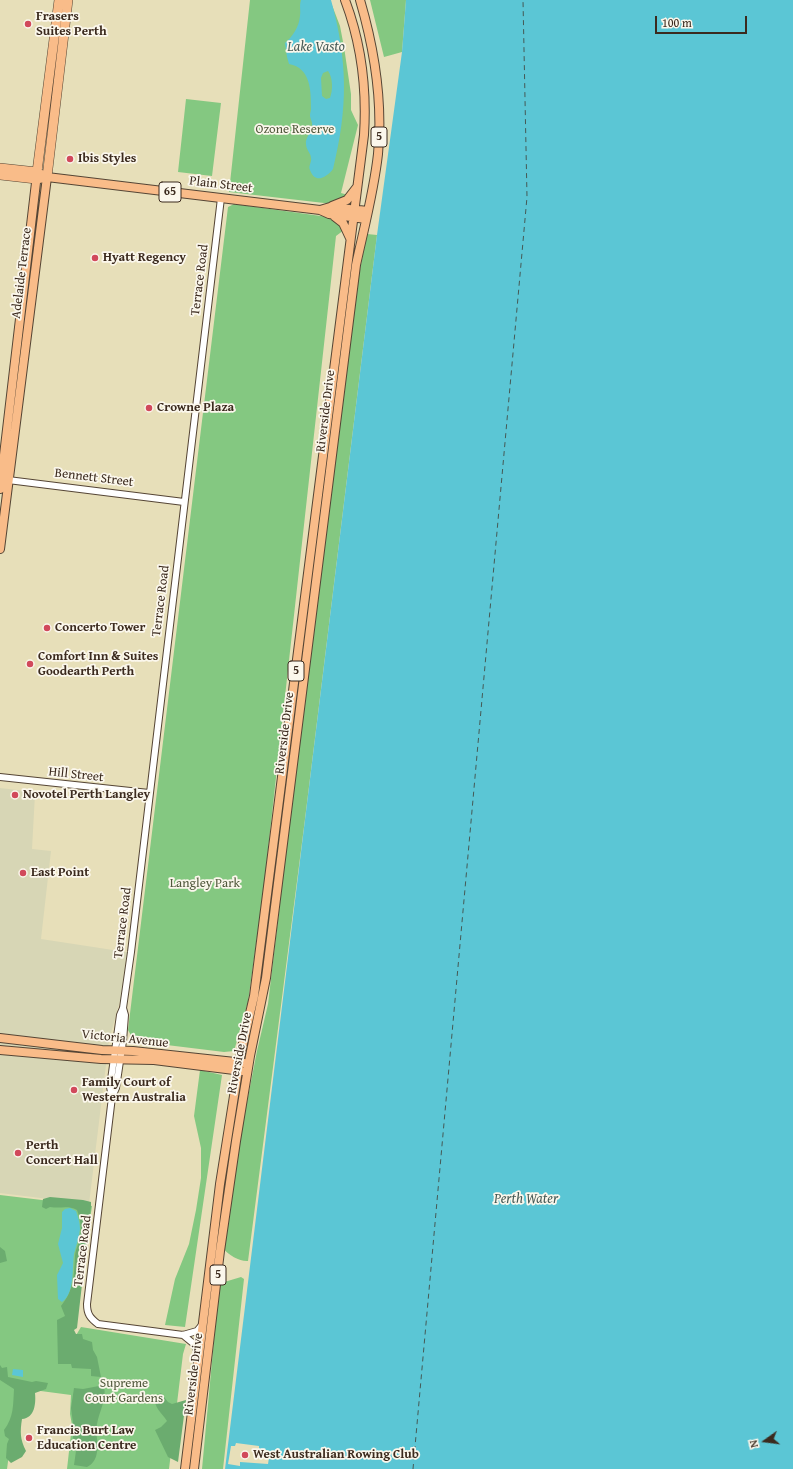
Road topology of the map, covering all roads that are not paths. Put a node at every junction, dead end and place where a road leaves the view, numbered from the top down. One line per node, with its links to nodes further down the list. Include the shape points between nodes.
1 (59, 0): 7 (highway, Adelaide Terrace)
2 (68, 0): 8 (highway, Adelaide Terrace)
3 (345, 0): 9 (main road, Riverside Drive / 5, via 359,46 365,88 364,136)
4 (360, 0): 13 (main road, Riverside Drive / 5, via 372,42 380,107 378,154)
5 (0, 168): 7 (highway, Plain Street / 65)
6 (0, 174): 7 (highway, Plain Street / 65)
7 (36, 176): 8 (highway, Plain Street / 65); 15 (main road, Adelaide Terrace)
8 (47, 177): 10 (main road, Plain Street / 65); 15 (main road, Adelaide Terrace)
9 (358, 184): 11 (main road, via 347,200); 12 (main road, Riverside Drive / 5)
10 (221, 198): 11 (main road, Plain Street / 65); 17 (street, Terrace Road)
11 (329, 211): 12 (main road, Plain Street / 65); 14 (main road, via 341,221)
12 (354, 214): 13 (main road, Plain Street / 65); 14 (main road, Riverside Drive / 5)
13 (367, 215): 25 (main road, Riverside Drive / 5, via 356,265 266,978)
14 (351, 239): 24 (main road, Riverside Drive / 5, via 254,996)
15 (3, 479): 16 (main road, Adelaide Terrace); 17 (street, Bennett Street); 18 (main road, Adelaide Terrace)
16 (0, 489)
17 (184, 502): 20 (street, Terrace Road)
18 (0, 549)
19 (0, 777): 20 (street, Hill Street)
20 (149, 793): 23 (street, Terrace Road)
21 (0, 1038): 23 (main road, Victoria Avenue)
22 (0, 1050): 23 (main road, Victoria Avenue, via 101,1059)
23 (117, 1055): 24 (main road, Victoria Avenue); 27 (street, Terrace Road, via 116,1088 112,1097 87,1304 88,1314 98,1324)
24 (238, 1066): 25 (main road, Victoria Avenue); 26 (main road, Riverside Drive / 5)
25 (248, 1068): 30 (main road, Riverside Drive / 5, via 220,1252)
26 (203, 1324): 27 (street, via 197,1331); 28 (main road, Riverside Drive / 5)
27 (183, 1335): 28 (street, via 194,1344)
28 (199, 1356): 29 (main road, Riverside Drive / 5)
29 (185, 1469)
30 (194, 1469)

